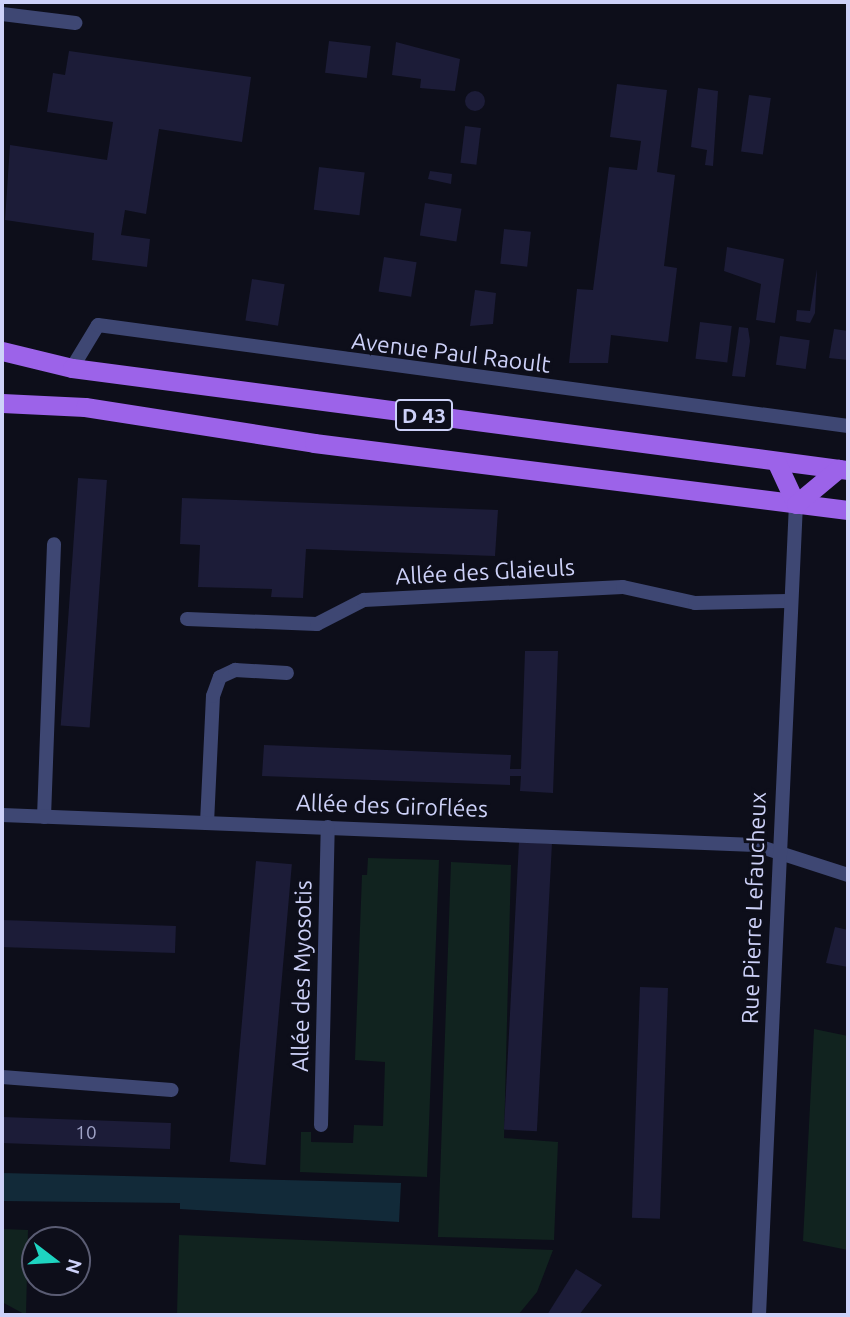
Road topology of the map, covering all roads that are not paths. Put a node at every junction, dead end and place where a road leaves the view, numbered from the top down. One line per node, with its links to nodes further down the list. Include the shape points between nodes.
1 (2, 14): 2 (street)
2 (75, 23)
3 (2, 351): 4 (main road, D 43)
4 (72, 368): 6 (street, Avenue Paul Raoult, via 98,325); 7 (main road, D 43)
5 (2, 403): 9 (main road, D 43, via 85,407 314,443)
6 (848, 426)
7 (776, 461): 8 (main road, D 43); 9 (main road)
8 (843, 470): 9 (main road)
9 (796, 504): 10 (main road, D 43); 12 (street, Rue Pierre Lefaucheux)
10 (848, 510)
11 (54, 544): 16 (street)
12 (788, 601): 13 (street, Allée des Glaieuls, via 695,603 623,587 364,600 317,624); 19 (street, Rue Pierre Lefaucheux)
13 (187, 619)
14 (287, 673): 17 (street, via 235,670 220,677 213,696)
15 (2, 815): 16 (street, Allée des Giroflées)
16 (44, 817): 17 (street, Allée des Giroflées)
17 (207, 823): 18 (street, Allée des Giroflées)
18 (328, 827): 19 (street, Allée des Giroflées, via 578,834 755,845); 23 (street, Allée des Myosotis)
19 (779, 854): 20 (street, Allée des Giroflées); 24 (street, Rue Pierre Lefaucheux)
20 (848, 875)
21 (2, 1077): 22 (street)
22 (173, 1090)
23 (321, 1125)
24 (759, 1315)

